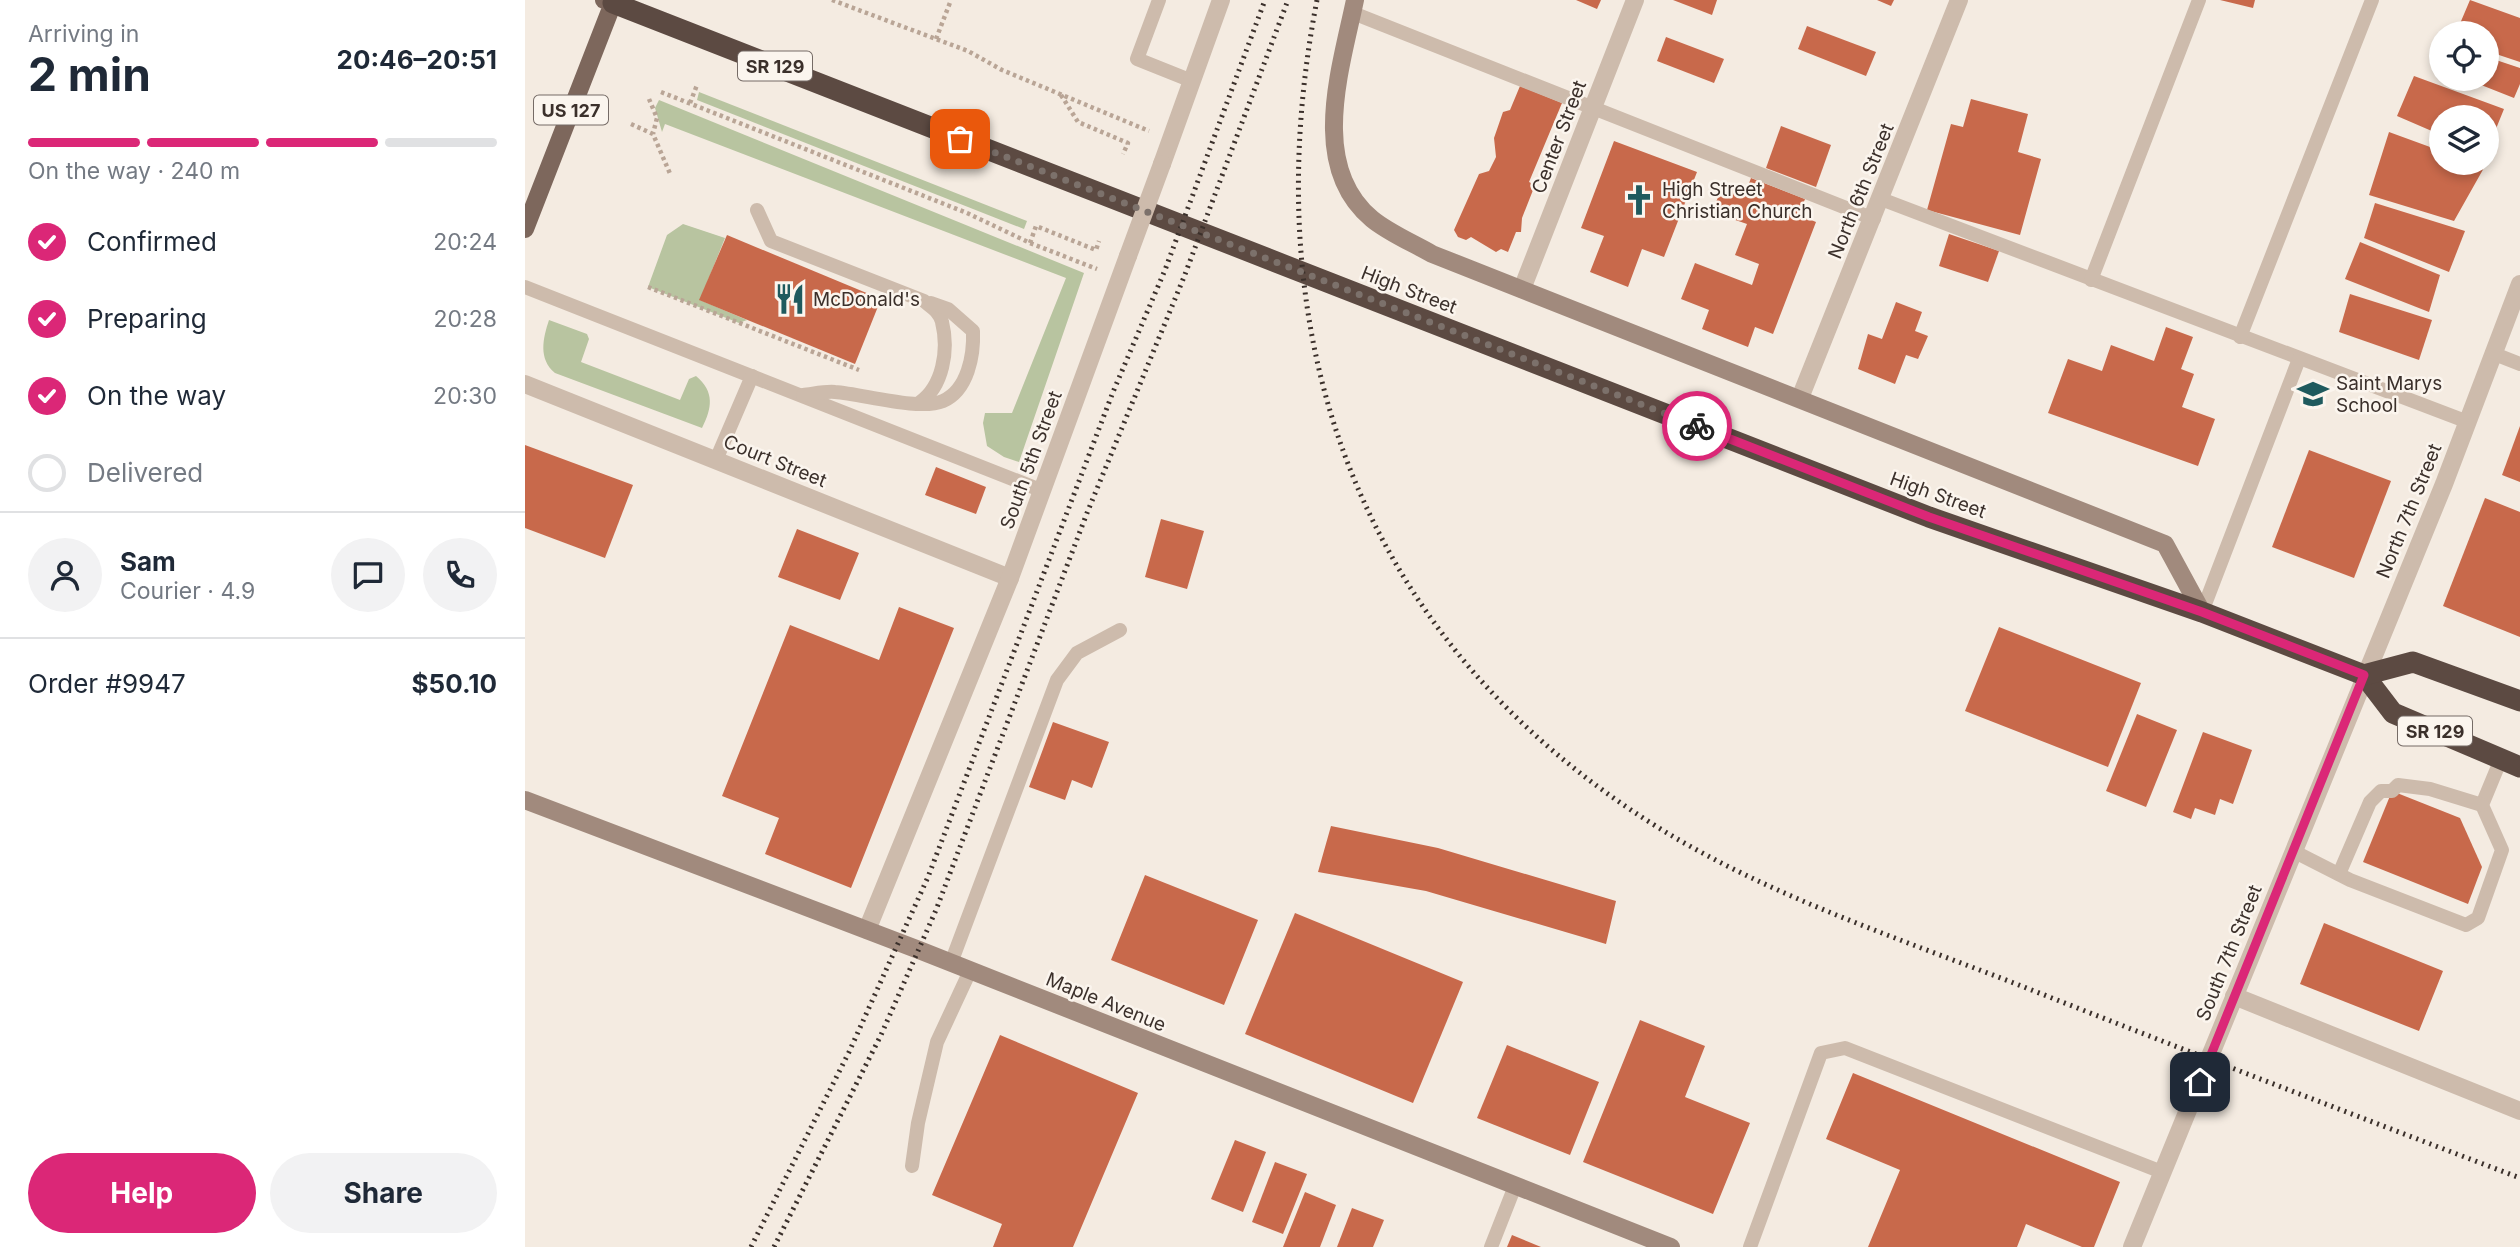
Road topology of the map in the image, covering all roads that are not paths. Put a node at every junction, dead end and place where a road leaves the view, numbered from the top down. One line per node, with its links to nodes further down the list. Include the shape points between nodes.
1 (1159, 0): 9 (lane, via 1137,59)
2 (1221, 0): 9 (street, South 5th Street)
3 (1635, 0): 10 (street, Center Street)
4 (1959, 0): 11 (street, North 6th Street)
5 (2199, 0): 15 (lane)
6 (2372, 0): 20 (lane)
7 (610, 1): 14 (main road, US 127); 33 (highway, High Street / SR 129, via 1929,517)
8 (1354, 7): 10 (lane); 18 (street, High Street, via 1336,93 1335,150 1344,187 1371,219 1422,248)
9 (1192, 80): 31 (street, South 5th Street, bridge)
10 (1592, 107): 13 (lane); 18 (street, Center Street)
11 (1881, 199): 13 (street, North 6th Street); 15 (lane)
12 (757, 209): 19 (lane, via 771,242)
13 (1874, 219): 27 (street, North 6th Street)
14 (525, 229)
15 (2091, 280): 20 (lane)
16 (2520, 284): 21 (street, North 7th Street)
17 (525, 287): 24 (lane)
18 (1522, 289): 27 (street, High Street)
19 (925, 301): 28 (lane, via 942,321 943,366 931,395); 28 (lane, via 964,320 973,331 974,349 965,379 953,394 941,402)
20 (2240, 337): 22 (lane)
21 (2492, 353): 23 (lane); 29 (street, North 7th Street)
22 (2299, 359): 29 (lane); 33 (lane)
23 (2520, 364)
24 (752, 376): 26 (lane); 30 (lane)
25 (525, 384): 30 (street, Court Street)
26 (802, 396): 28 (lane, via 833,392); 31 (lane)
27 (1800, 398): 33 (street, High Street, via 2165,544)
28 (919, 403)
29 (2467, 422): 35 (street, North 7th Street)
30 (716, 460): 32 (street, Court Street)
31 (1043, 491): 32 (street, South 5th Street)
32 (1010, 578): 42 (street, South 5th Street)
33 (2202, 612): 35 (highway, High Street / SR 129)
34 (1121, 630): 43 (lane, via 1077,653 1057,680)
35 (2364, 675): 36 (highway, via 2413,662); 37 (highway, SR 129, via 2393,713); 40 (street, South 7th Street)
36 (2520, 701)
37 (2511, 763): 39 (lane)
38 (525, 800): 42 (street, Maple Avenue)
39 (2482, 805): 41 (lane, via 2430,789 2398,785 2381,791 2370,802); 41 (lane, via 2502,850 2478,918 2466,925)
40 (2293, 851): 41 (lane); 45 (street, South 7th Street)
41 (2339, 874)
42 (867, 930): 43 (street, Maple Avenue)
43 (950, 963): 44 (street, Maple Avenue)
44 (969, 971): 47 (lane, via 937,1042); 49 (street, Maple Avenue)
45 (2234, 996): 46 (street); 48 (street, South 7th Street)
46 (2520, 1111)
47 (912, 1166)
48 (2162, 1172): 52 (lane, via 1845,1048 1821,1053); 53 (street, South 7th Street)
49 (1515, 1185): 50 (street, Maple Avenue); 51 (lane)
50 (1660, 1245)
51 (1491, 1247)
52 (1750, 1247)
53 (2132, 1247)

